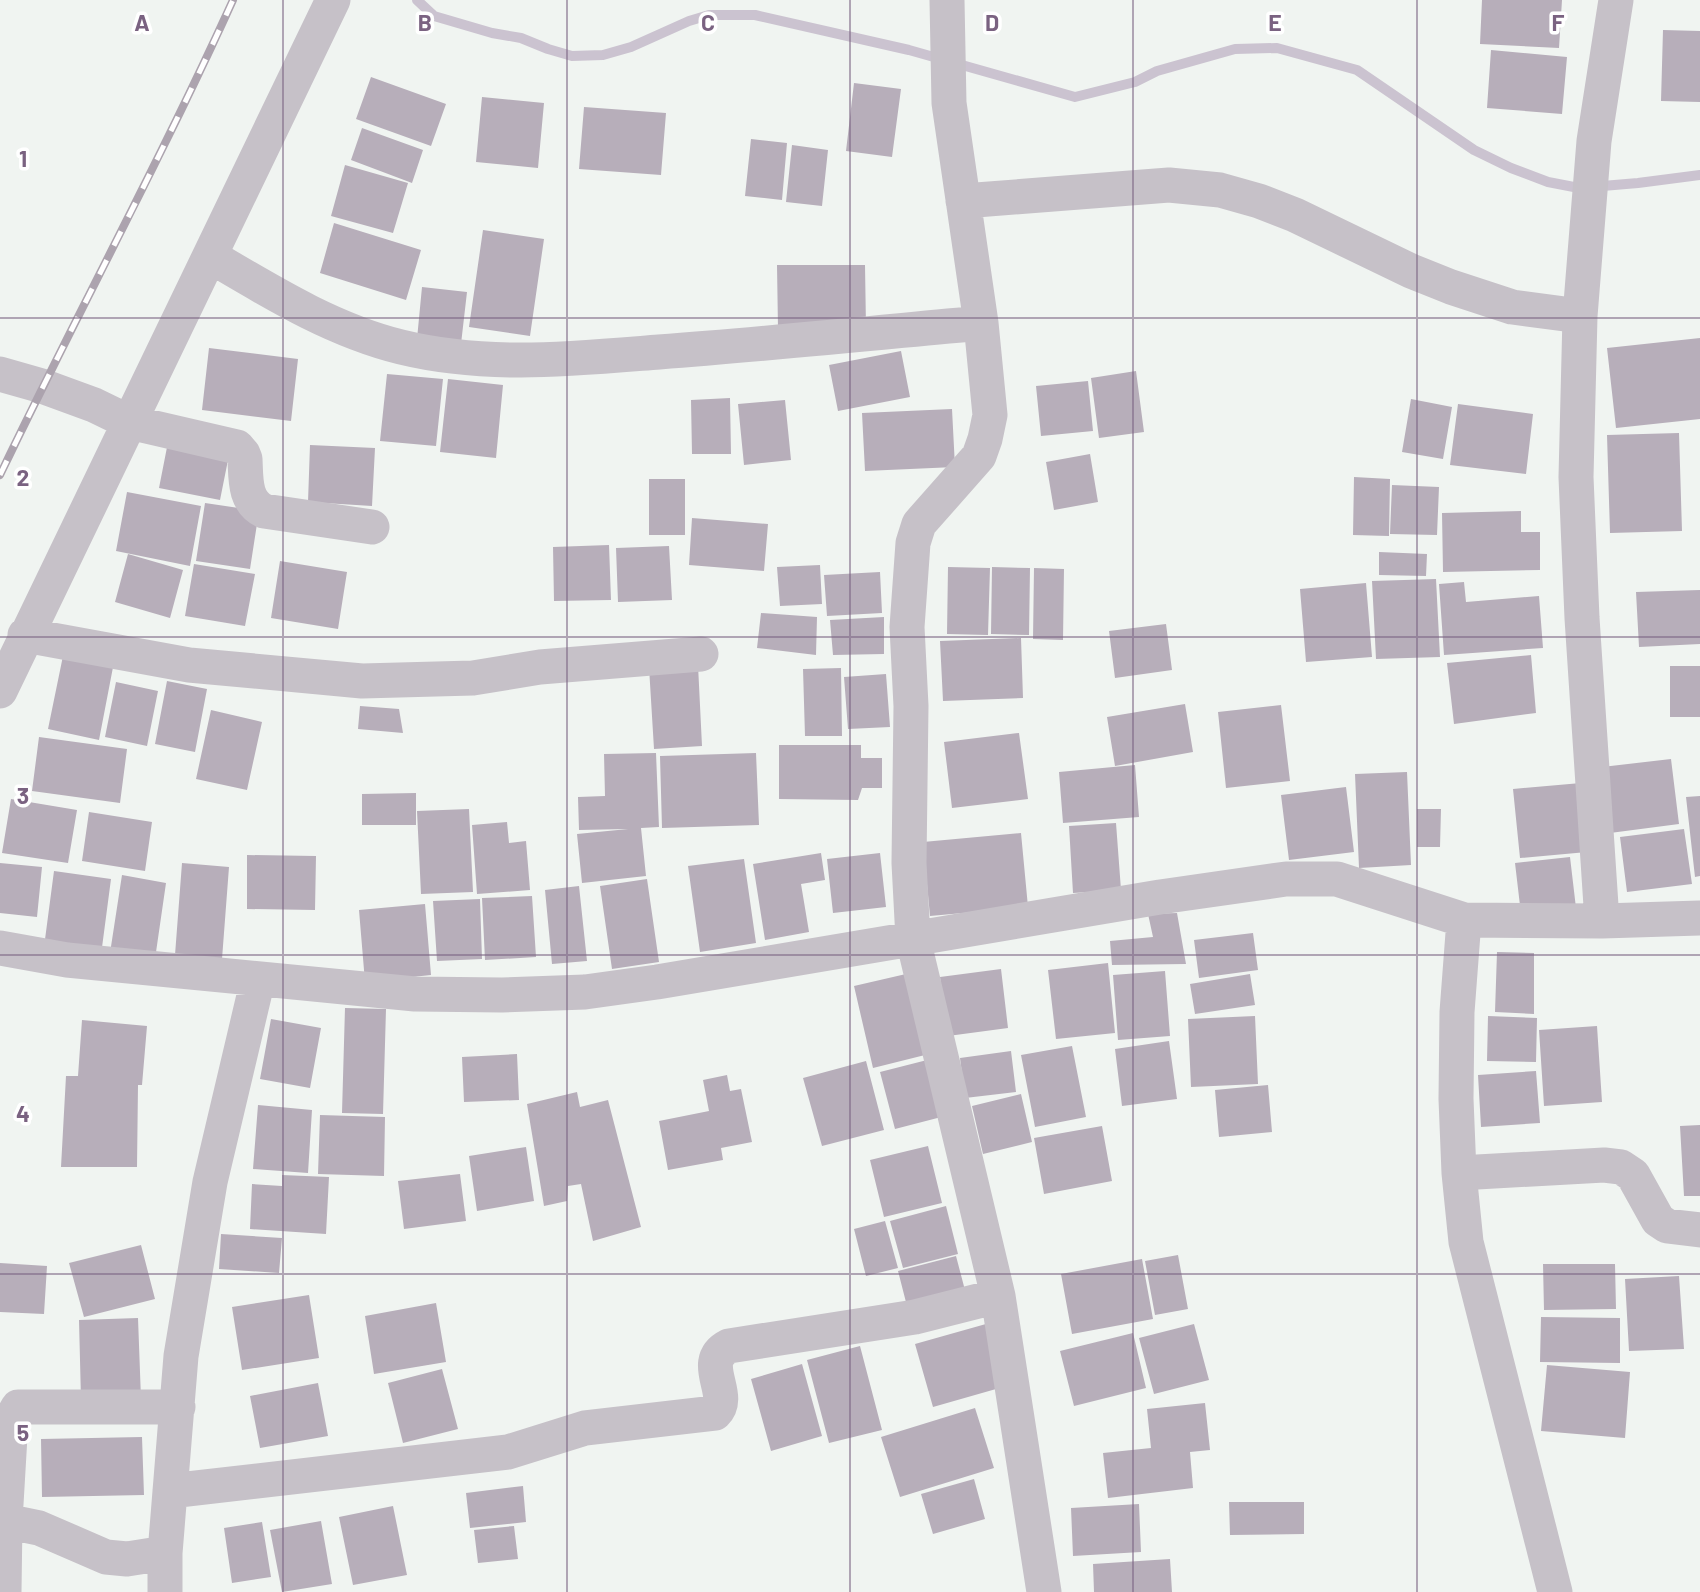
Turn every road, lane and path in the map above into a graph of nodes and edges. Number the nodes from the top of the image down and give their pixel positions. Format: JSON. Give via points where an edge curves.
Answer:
{"nodes":[{"id":1,"x":333,"y":0,"type":"edge"},
{"id":2,"x":1616,"y":0,"type":"edge"},
{"id":3,"x":947,"y":7,"type":"edge"},
{"id":4,"x":963,"y":201,"type":"junction"},
{"id":5,"x":211,"y":256,"type":"junction"},
{"id":6,"x":1580,"y":316,"type":"junction"},
{"id":7,"x":981,"y":323,"type":"junction"},
{"id":8,"x":0,"y":374,"type":"edge"},
{"id":9,"x":129,"y":422,"type":"junction"},
{"id":10,"x":372,"y":527,"type":"dead end"},
{"id":11,"x":25,"y":635,"type":"junction"},
{"id":12,"x":701,"y":654,"type":"dead end"},
{"id":13,"x":0,"y":691,"type":"edge"},
{"id":14,"x":1700,"y":918,"type":"edge"},
{"id":15,"x":1464,"y":920,"type":"junction"},
{"id":16,"x":1602,"y":921,"type":"junction"},
{"id":17,"x":913,"y":939,"type":"junction"},
{"id":18,"x":0,"y":948,"type":"edge"},
{"id":19,"x":257,"y":979,"type":"junction"},
{"id":20,"x":1459,"y":1173,"type":"junction"},
{"id":21,"x":1700,"y":1230,"type":"edge"},
{"id":22,"x":998,"y":1296,"type":"junction"},
{"id":23,"x":178,"y":1407,"type":"junction"},
{"id":24,"x":170,"y":1491,"type":"junction"},
{"id":25,"x":5,"y":1521,"type":"junction"},
{"id":26,"x":165,"y":1553,"type":"junction"},
{"id":27,"x":4,"y":1592,"type":"edge"},
{"id":28,"x":164,"y":1592,"type":"edge"},
{"id":29,"x":1044,"y":1592,"type":"edge"},
{"id":30,"x":1555,"y":1592,"type":"edge"}],
"edges":[{"from":1,"to":5,"type":"street"},
{"from":2,"to":6,"type":"street","via":[[1594,141]]},
{"from":3,"to":4,"type":"street","via":[[949,103]]},
{"from":4,"to":6,"type":"street","via":[[1169,185],[1220,190],[1295,215],[1451,287],[1512,307]]},
{"from":4,"to":7,"type":"street"},
{"from":5,"to":7,"type":"street","via":[[348,330],[400,347],[505,361],[576,360]]},
{"from":5,"to":9,"type":"street"},
{"from":6,"to":16,"type":"street","via":[[1576,477]]},
{"from":7,"to":17,"type":"street","via":[[990,415],[985,439],[968,471],[919,524],[913,543],[908,627]]},
{"from":8,"to":9,"type":"street","via":[[94,405]]},
{"from":9,"to":10,"type":"street","via":[[237,447],[245,459],[249,497],[264,511]]},
{"from":9,"to":11,"type":"street"},
{"from":11,"to":12,"type":"street","via":[[189,665],[362,681],[473,678],[540,667]]},
{"from":11,"to":13,"type":"street"},
{"from":14,"to":16,"type":"street"},
{"from":15,"to":16,"type":"street"},
{"from":15,"to":17,"type":"street","via":[[1337,879],[1286,879]]},
{"from":15,"to":20,"type":"street","via":[[1457,1012]]},
{"from":17,"to":19,"type":"street","via":[[585,992],[415,994]]},
{"from":17,"to":22,"type":"street"},
{"from":18,"to":19,"type":"street","via":[[67,960]]},
{"from":19,"to":23,"type":"street","via":[[210,1182],[181,1356]]},
{"from":20,"to":21,"type":"street","via":[[1621,1167],[1633,1175],[1658,1220],[1667,1226]]},
{"from":20,"to":30,"type":"street","via":[[1466,1242]]},
{"from":22,"to":24,"type":"street","via":[[915,1317],[729,1346],[716,1356],[721,1401],[715,1413],[585,1428],[508,1452]]},
{"from":22,"to":29,"type":"street"},
{"from":23,"to":24,"type":"street"},
{"from":23,"to":25,"type":"street","via":[[18,1407],[11,1419]]},
{"from":24,"to":26,"type":"street"},
{"from":25,"to":26,"type":"street","via":[[39,1528],[106,1557]]},
{"from":25,"to":27,"type":"street"},
{"from":26,"to":28,"type":"street"}]}
